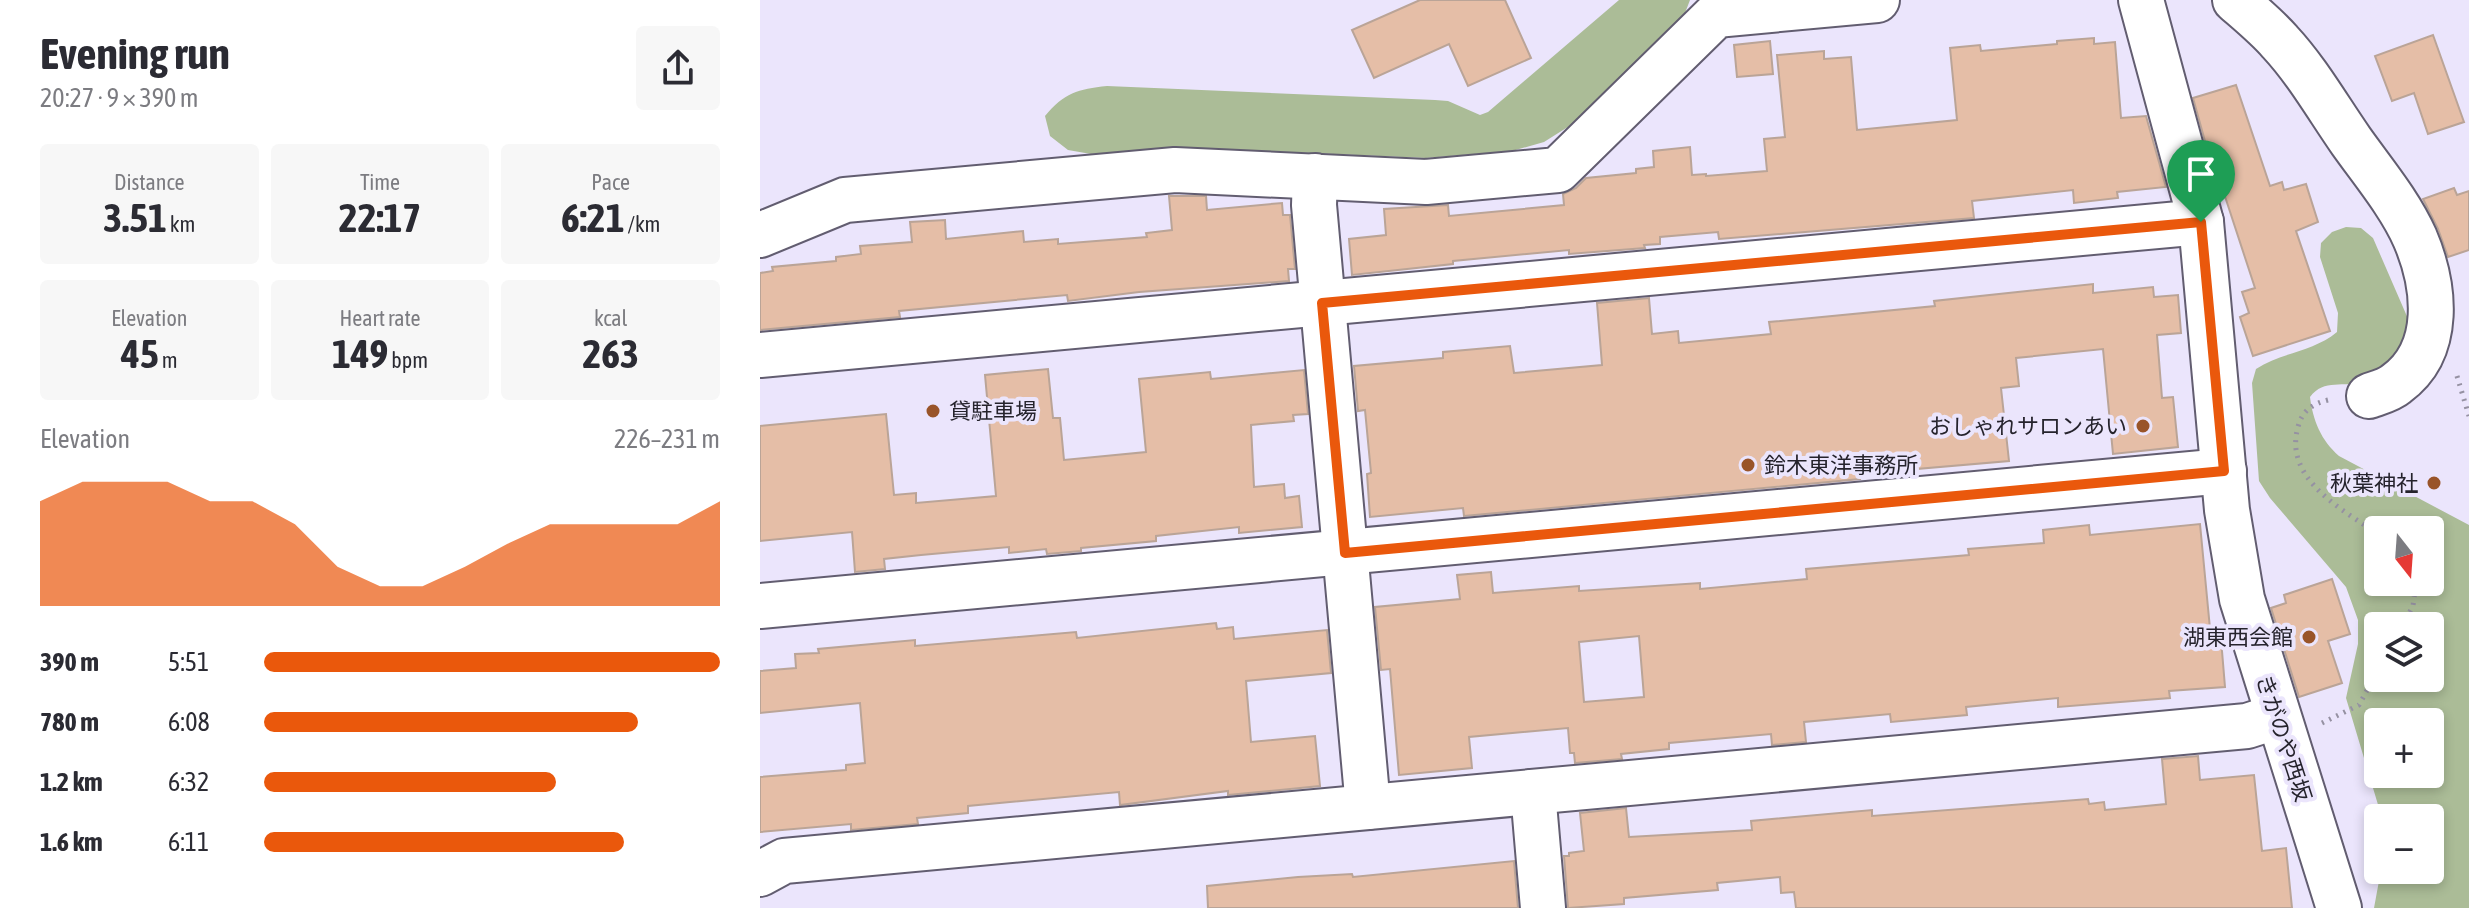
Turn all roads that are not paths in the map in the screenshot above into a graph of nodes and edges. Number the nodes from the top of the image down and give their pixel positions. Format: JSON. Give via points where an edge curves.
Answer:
{"nodes":[{"id":1,"x":1877,"y":0,"type":"edge"},
{"id":2,"x":2141,"y":0,"type":"edge"},
{"id":3,"x":2235,"y":0,"type":"edge"},
{"id":4,"x":1315,"y":176,"type":"junction"},
{"id":5,"x":2201,"y":222,"type":"junction"},
{"id":6,"x":760,"y":235,"type":"edge"},
{"id":7,"x":1322,"y":303,"type":"junction"},
{"id":8,"x":760,"y":355,"type":"edge"},
{"id":9,"x":2349,"y":398,"type":"road end"},
{"id":10,"x":2224,"y":471,"type":"junction"},
{"id":11,"x":1345,"y":553,"type":"junction"},
{"id":12,"x":760,"y":606,"type":"edge"},
{"id":13,"x":2278,"y":716,"type":"junction"},
{"id":14,"x":1533,"y":792,"type":"junction"},
{"id":15,"x":1368,"y":807,"type":"junction"},
{"id":16,"x":760,"y":874,"type":"edge"},
{"id":17,"x":1543,"y":908,"type":"edge"},
{"id":18,"x":2339,"y":908,"type":"edge"}],
"edges":[{"from":1,"to":4,"type":"street","via":[[1716,15],[1558,170],[1426,182]]},
{"from":2,"to":5,"type":"street","name":"きがのや西坂"},
{"from":3,"to":9,"type":"street","via":[[2295,60],[2415,236],[2426,270],[2433,305],[2429,337],[2417,364],[2396,385]]},
{"from":4,"to":6,"type":"street","via":[[1175,170],[845,200]]},
{"from":4,"to":7,"type":"street"},
{"from":5,"to":7,"type":"street"},
{"from":5,"to":10,"type":"street","name":"きがのや西坂"},
{"from":7,"to":8,"type":"street"},
{"from":7,"to":11,"type":"street"},
{"from":10,"to":11,"type":"street"},
{"from":10,"to":13,"type":"street","name":"きがのや西坂","via":[[2242,599]]},
{"from":11,"to":12,"type":"street"},
{"from":11,"to":15,"type":"street"},
{"from":13,"to":14,"type":"street","via":[[2247,726]]},
{"from":13,"to":18,"type":"street","name":"きがのや西坂"},
{"from":14,"to":15,"type":"street"},
{"from":14,"to":17,"type":"street"},
{"from":15,"to":16,"type":"street","via":[[784,861]]}]}
